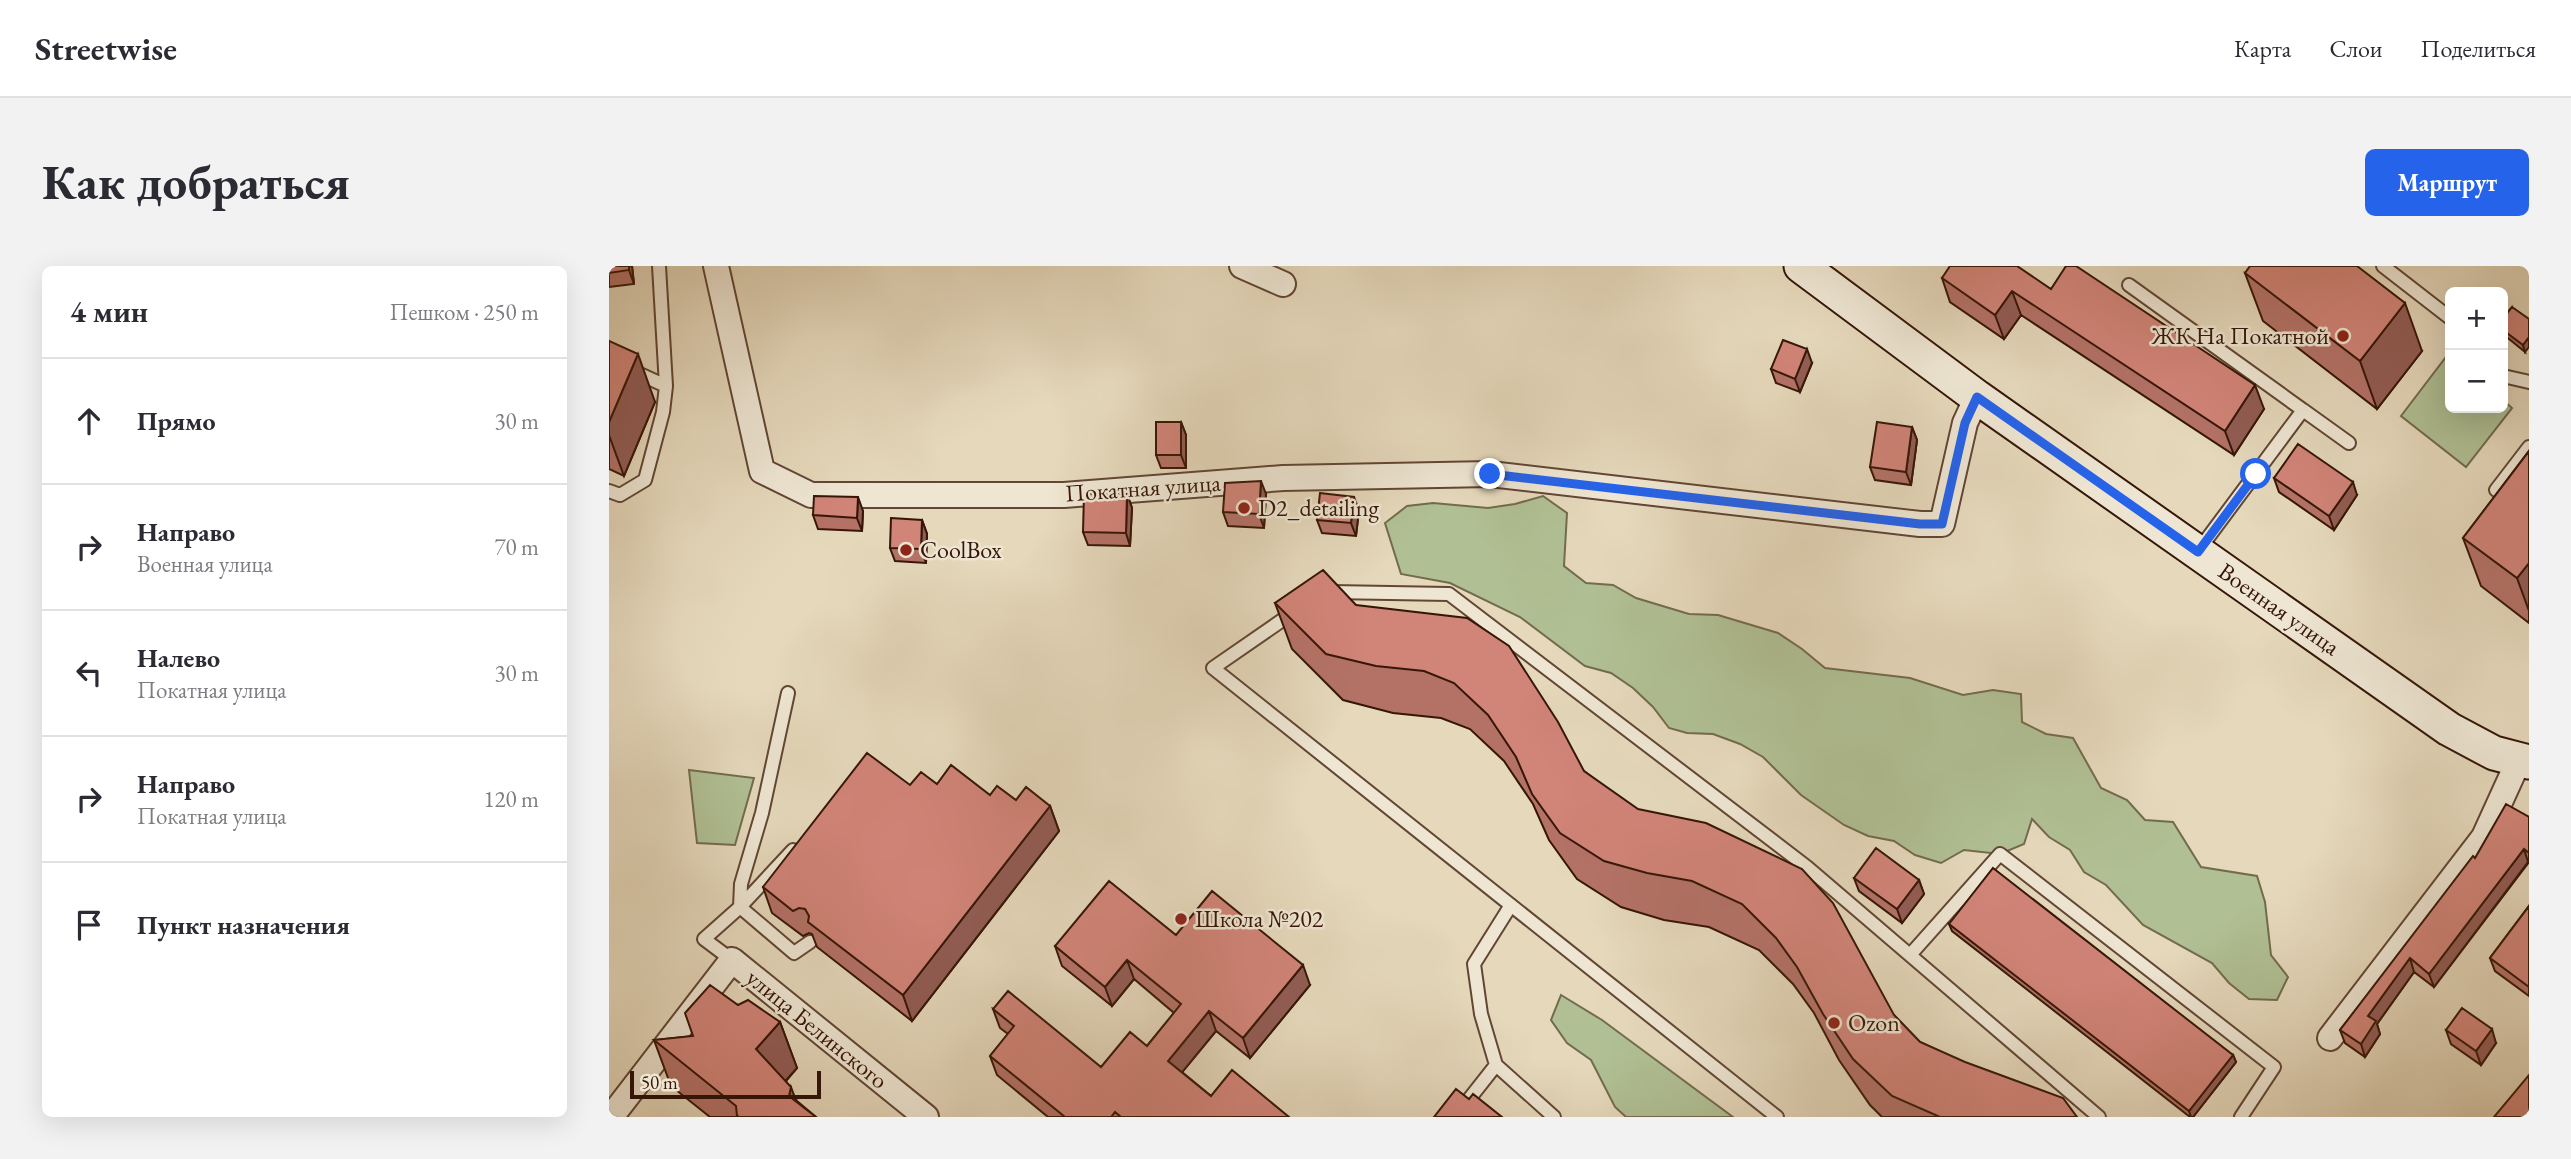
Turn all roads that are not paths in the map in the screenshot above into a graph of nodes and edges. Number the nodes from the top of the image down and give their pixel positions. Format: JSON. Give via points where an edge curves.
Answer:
{"nodes":[{"id":1,"x":659,"y":266,"type":"edge"},
{"id":2,"x":716,"y":266,"type":"edge"},
{"id":3,"x":1242,"y":266,"type":"edge"},
{"id":4,"x":1801,"y":266,"type":"edge"},
{"id":5,"x":2383,"y":266,"type":"edge"},
{"id":6,"x":1283,"y":284,"type":"dead end"},
{"id":7,"x":2129,"y":285,"type":"dead end"},
{"id":8,"x":2445,"y":314,"type":"edge"},
{"id":9,"x":609,"y":360,"type":"edge"},
{"id":10,"x":2508,"y":377,"type":"edge"},
{"id":11,"x":2529,"y":382,"type":"edge"},
{"id":12,"x":666,"y":386,"type":"junction"},
{"id":13,"x":1977,"y":397,"type":"junction"},
{"id":14,"x":2303,"y":410,"type":"junction"},
{"id":15,"x":2349,"y":443,"type":"dead end"},
{"id":16,"x":2529,"y":447,"type":"edge"},
{"id":17,"x":2496,"y":489,"type":"edge"},
{"id":18,"x":609,"y":491,"type":"edge"},
{"id":19,"x":2198,"y":552,"type":"junction"},
{"id":20,"x":1323,"y":592,"type":"edge"},
{"id":21,"x":1301,"y":607,"type":"edge"},
{"id":22,"x":788,"y":693,"type":"dead end"},
{"id":23,"x":2524,"y":761,"type":"edge"},
{"id":24,"x":799,"y":843,"type":"edge"},
{"id":25,"x":1511,"y":905,"type":"junction"},
{"id":26,"x":740,"y":907,"type":"junction"},
{"id":27,"x":810,"y":942,"type":"edge"},
{"id":28,"x":1910,"y":955,"type":"junction"},
{"id":29,"x":732,"y":960,"type":"junction"},
{"id":30,"x":2330,"y":1038,"type":"dead end"},
{"id":31,"x":1496,"y":1065,"type":"junction"},
{"id":32,"x":611,"y":1117,"type":"edge"},
{"id":33,"x":926,"y":1117,"type":"edge"},
{"id":34,"x":1455,"y":1117,"type":"edge"},
{"id":35,"x":1554,"y":1117,"type":"edge"},
{"id":36,"x":1777,"y":1117,"type":"edge"},
{"id":37,"x":2099,"y":1117,"type":"edge"},
{"id":38,"x":2241,"y":1117,"type":"edge"}],
"edges":[{"from":1,"to":12,"type":"lane"},
{"from":2,"to":13,"type":"street","name":"Покатная улица","via":[[762,471],[811,495],[1064,495],[1283,478],[1490,474],[1942,524],[1965,423]]},
{"from":3,"to":6,"type":"street"},
{"from":4,"to":13,"type":"main road","name":"Военная улица"},
{"from":5,"to":8,"type":"lane"},
{"from":7,"to":14,"type":"lane"},
{"from":9,"to":12,"type":"lane"},
{"from":10,"to":11,"type":"lane"},
{"from":12,"to":18,"type":"lane","via":[[645,480],[620,495]]},
{"from":13,"to":19,"type":"main road","name":"Военная улица"},
{"from":14,"to":15,"type":"lane"},
{"from":14,"to":19,"type":"lane"},
{"from":16,"to":17,"type":"lane"},
{"from":19,"to":23,"type":"main road","name":"Военная улица","via":[[2449,729],[2494,753]]},
{"from":20,"to":28,"type":"lane","via":[[1449,594],[1807,867]]},
{"from":21,"to":25,"type":"lane","via":[[1213,668]]},
{"from":22,"to":26,"type":"lane","via":[[741,884]]},
{"from":23,"to":30,"type":"street","via":[[2484,837]]},
{"from":24,"to":26,"type":"lane"},
{"from":25,"to":31,"type":"lane","via":[[1474,964],[1481,1014]]},
{"from":25,"to":36,"type":"lane"},
{"from":26,"to":27,"type":"lane","via":[[794,953]]},
{"from":26,"to":29,"type":"lane","via":[[704,939]]},
{"from":28,"to":37,"type":"lane"},
{"from":28,"to":38,"type":"lane","via":[[2000,855],[2274,1067]]},
{"from":29,"to":32,"type":"street","name":"улица Белинского"},
{"from":29,"to":33,"type":"street","name":"улица Белинского"},
{"from":31,"to":34,"type":"lane"},
{"from":31,"to":35,"type":"lane"}]}
